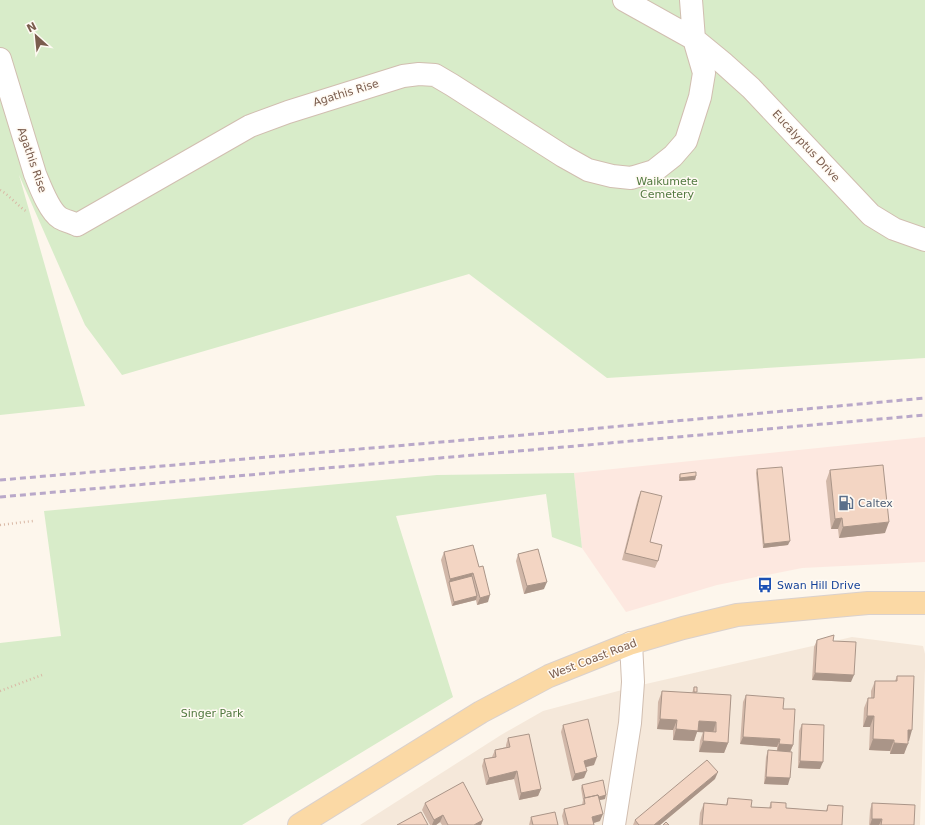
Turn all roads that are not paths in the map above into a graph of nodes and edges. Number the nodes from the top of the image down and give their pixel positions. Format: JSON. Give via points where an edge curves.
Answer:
{"nodes":[{"id":1,"x":624,"y":0,"type":"edge"},
{"id":2,"x":691,"y":0,"type":"edge"},
{"id":3,"x":694,"y":39,"type":"junction"},
{"id":4,"x":0,"y":59,"type":"edge"},
{"id":5,"x":925,"y":240,"type":"edge"},
{"id":6,"x":925,"y":603,"type":"edge"},
{"id":7,"x":631,"y":643,"type":"junction"},
{"id":8,"x":299,"y":825,"type":"edge"},
{"id":9,"x":614,"y":825,"type":"edge"}],
"edges":[{"from":1,"to":3,"type":"lane","name":"Eucalyptus Drive"},
{"from":2,"to":3,"type":"lane"},
{"from":3,"to":4,"type":"lane","name":"Agathis Rise","via":[[704,73],[700,96],[686,141],[673,156],[654,171],[631,178],[588,170],[435,75],[419,74],[403,76],[295,109],[250,126],[77,225],[54,213],[42,190]]},
{"from":3,"to":5,"type":"lane","name":"Eucalyptus Drive","via":[[751,88],[871,215],[894,229]]},
{"from":6,"to":7,"type":"main road","name":"West Coast Road","via":[[868,603],[736,616]]},
{"from":7,"to":8,"type":"main road","name":"West Coast Road","via":[[549,676],[481,712]]},
{"from":7,"to":9,"type":"lane","via":[[633,682],[630,723]]}]}
